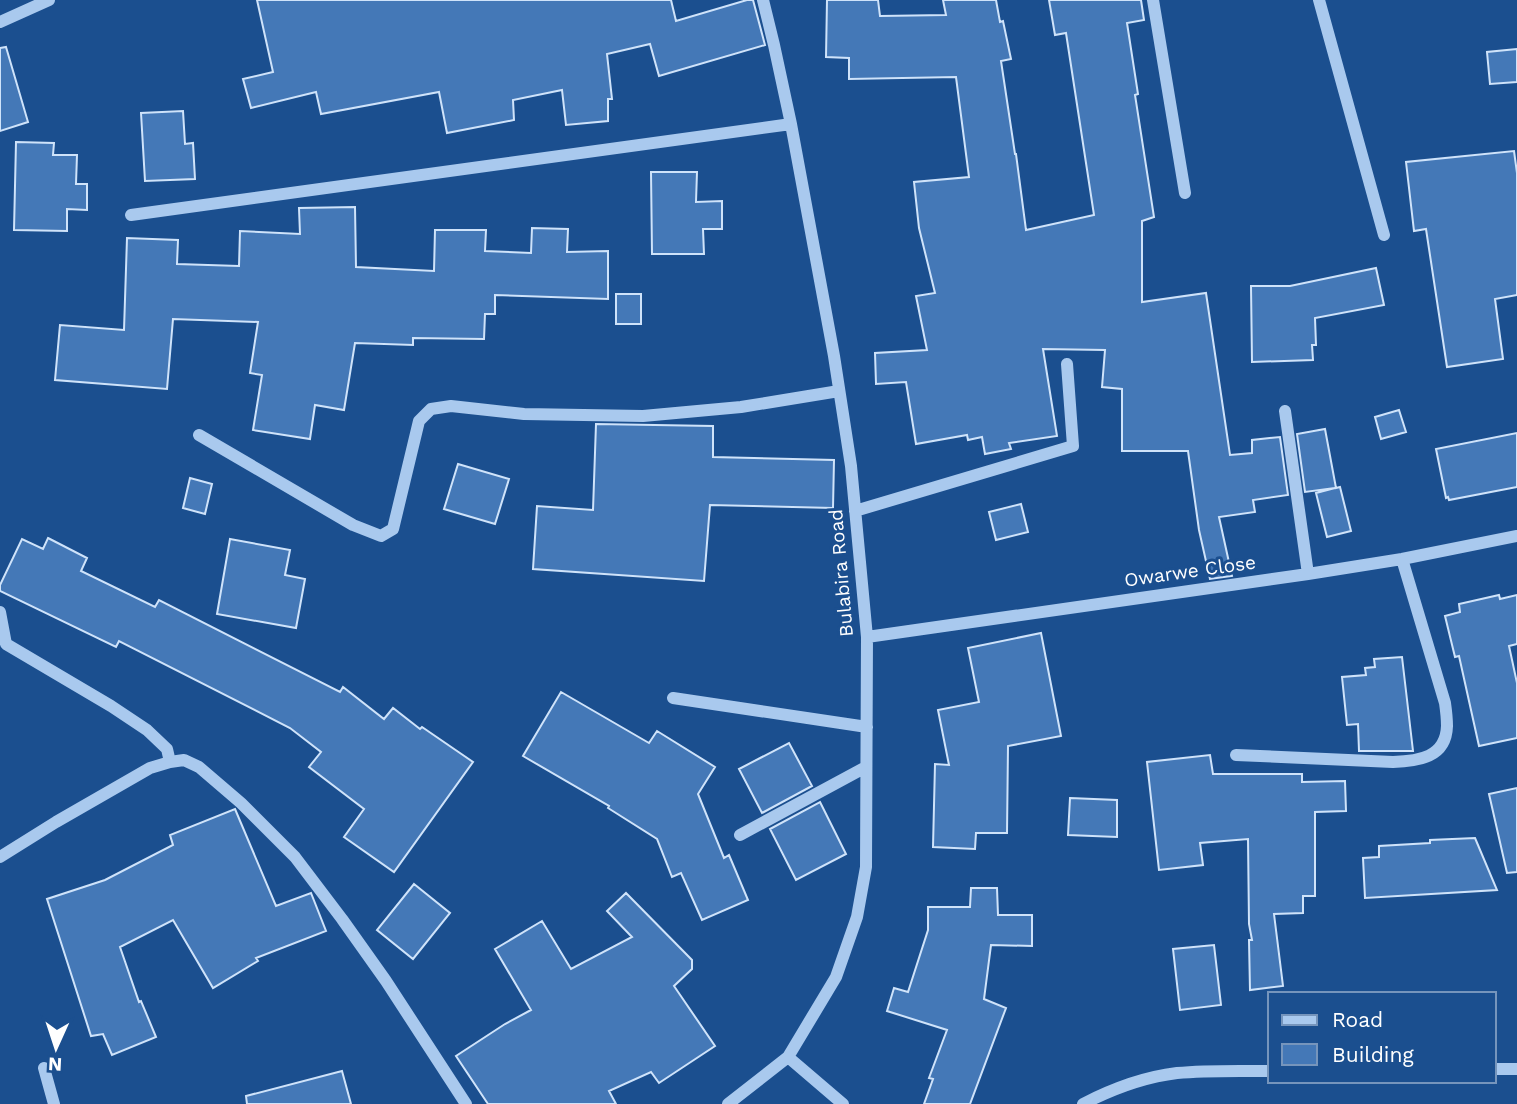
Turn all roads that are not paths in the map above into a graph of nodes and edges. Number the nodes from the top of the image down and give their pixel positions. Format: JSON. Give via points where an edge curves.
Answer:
{"nodes":[{"id":1,"x":49,"y":0,"type":"edge"},
{"id":2,"x":762,"y":0,"type":"edge"},
{"id":3,"x":1153,"y":0,"type":"edge"},
{"id":4,"x":1319,"y":0,"type":"edge"},
{"id":5,"x":0,"y":22,"type":"edge"},
{"id":6,"x":791,"y":124,"type":"junction"},
{"id":7,"x":1185,"y":193,"type":"dead end"},
{"id":8,"x":131,"y":215,"type":"dead end"},
{"id":9,"x":1384,"y":235,"type":"dead end"},
{"id":10,"x":1067,"y":364,"type":"dead end"},
{"id":11,"x":839,"y":391,"type":"junction"},
{"id":12,"x":1285,"y":411,"type":"dead end"},
{"id":13,"x":199,"y":435,"type":"dead end"},
{"id":14,"x":855,"y":511,"type":"junction"},
{"id":15,"x":1517,"y":536,"type":"edge"},
{"id":16,"x":1402,"y":559,"type":"junction"},
{"id":17,"x":1308,"y":574,"type":"junction"},
{"id":18,"x":0,"y":612,"type":"edge"},
{"id":19,"x":867,"y":637,"type":"junction"},
{"id":20,"x":673,"y":698,"type":"dead end"},
{"id":21,"x":867,"y":727,"type":"junction"},
{"id":22,"x":1236,"y":754,"type":"dead end"},
{"id":23,"x":170,"y":762,"type":"junction"},
{"id":24,"x":866,"y":767,"type":"junction"},
{"id":25,"x":740,"y":835,"type":"dead end"},
{"id":26,"x":0,"y":857,"type":"edge"},
{"id":27,"x":788,"y":1056,"type":"junction"},
{"id":28,"x":44,"y":1068,"type":"dead end"},
{"id":29,"x":1496,"y":1069,"type":"edge"},
{"id":30,"x":1517,"y":1069,"type":"edge"},
{"id":31,"x":1268,"y":1071,"type":"edge"},
{"id":32,"x":54,"y":1104,"type":"edge"},
{"id":33,"x":466,"y":1104,"type":"edge"},
{"id":34,"x":728,"y":1104,"type":"edge"},
{"id":35,"x":843,"y":1104,"type":"edge"},
{"id":36,"x":1083,"y":1104,"type":"edge"}],
"edges":[{"from":1,"to":5,"type":"street"},
{"from":2,"to":6,"type":"street","name":"Bulabira Road"},
{"from":3,"to":7,"type":"street"},
{"from":4,"to":9,"type":"street"},
{"from":6,"to":8,"type":"street"},
{"from":6,"to":11,"type":"street","name":"Bulabira Road"},
{"from":10,"to":14,"type":"street","via":[[1073,446]]},
{"from":11,"to":13,"type":"street","via":[[643,416],[524,414],[451,405],[431,410],[419,421],[393,529],[381,536],[353,525]]},
{"from":11,"to":14,"type":"street","name":"Bulabira Road"},
{"from":12,"to":17,"type":"street"},
{"from":14,"to":19,"type":"street","name":"Bulabira Road"},
{"from":15,"to":16,"type":"street","name":"Owarwe Close"},
{"from":16,"to":17,"type":"street","name":"Owarwe Close"},
{"from":16,"to":22,"type":"street","via":[[1445,703],[1443,744],[1431,756],[1415,761]]},
{"from":17,"to":19,"type":"street","name":"Owarwe Close"},
{"from":18,"to":23,"type":"street","via":[[6,644],[148,730],[167,749]]},
{"from":19,"to":21,"type":"street","name":"Bulabira Road"},
{"from":20,"to":21,"type":"street"},
{"from":21,"to":24,"type":"street","name":"Bulabira Road"},
{"from":23,"to":26,"type":"street","via":[[150,768]]},
{"from":23,"to":33,"type":"street","via":[[184,760],[199,766],[295,857],[386,981]]},
{"from":24,"to":25,"type":"street"},
{"from":24,"to":27,"type":"street","name":"Bulabira Road","via":[[866,867],[857,917],[836,977]]},
{"from":27,"to":34,"type":"street","name":"Bulabira Road"},
{"from":27,"to":35,"type":"street"},
{"from":28,"to":32,"type":"street"},
{"from":29,"to":30,"type":"street"},
{"from":31,"to":36,"type":"street","via":[[1175,1073],[1140,1080]]}]}
